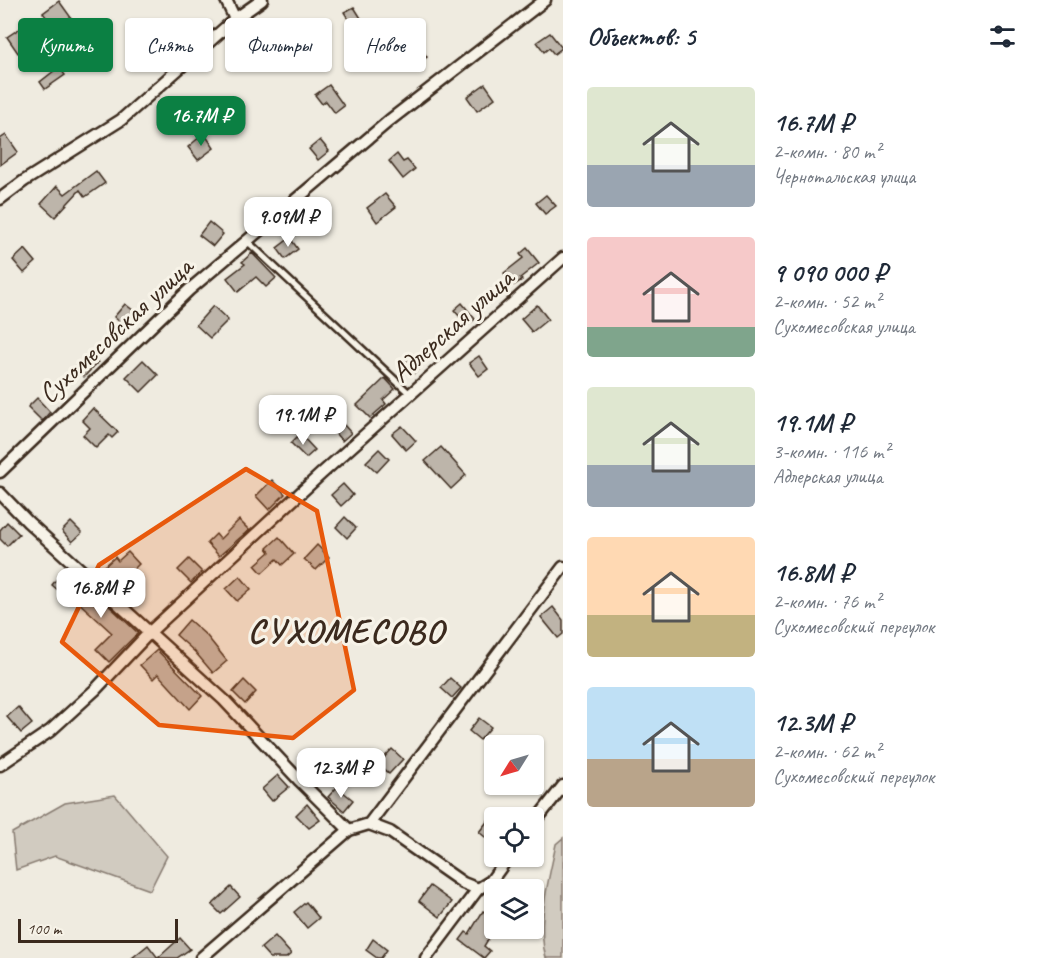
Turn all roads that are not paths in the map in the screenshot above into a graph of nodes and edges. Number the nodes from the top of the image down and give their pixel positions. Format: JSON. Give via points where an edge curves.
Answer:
{"nodes":[{"id":1,"x":225,"y":0,"type":"edge"},
{"id":2,"x":262,"y":0,"type":"edge"},
{"id":3,"x":545,"y":0,"type":"edge"},
{"id":4,"x":234,"y":18,"type":"edge"},
{"id":5,"x":236,"y":18,"type":"edge"},
{"id":6,"x":225,"y":28,"type":"edge"},
{"id":7,"x":0,"y":199,"type":"edge"},
{"id":8,"x":247,"y":240,"type":"junction"},
{"id":9,"x":563,"y":258,"type":"edge"},
{"id":10,"x":411,"y":395,"type":"junction"},
{"id":11,"x":0,"y":472,"type":"edge"},
{"id":12,"x":0,"y":493,"type":"edge"},
{"id":13,"x":563,"y":567,"type":"edge"},
{"id":14,"x":150,"y":632,"type":"junction"},
{"id":15,"x":0,"y":765,"type":"edge"},
{"id":16,"x":563,"y":786,"type":"edge"},
{"id":17,"x":544,"y":810,"type":"edge"},
{"id":18,"x":369,"y":824,"type":"junction"},
{"id":19,"x":349,"y":830,"type":"junction"},
{"id":20,"x":501,"y":867,"type":"edge"},
{"id":21,"x":478,"y":889,"type":"junction"},
{"id":22,"x":201,"y":958,"type":"edge"},
{"id":23,"x":426,"y":958,"type":"edge"}],
"edges":[{"from":1,"to":4,"type":"street"},
{"from":2,"to":5,"type":"street"},
{"from":3,"to":8,"type":"street","name":"Сухомесовская улица","via":[[390,120]]},
{"from":6,"to":7,"type":"street","via":[[121,120]]},
{"from":8,"to":10,"type":"lane"},
{"from":8,"to":11,"type":"street","name":"Сухомесовская улица","via":[[189,290]]},
{"from":9,"to":10,"type":"street","name":"Адлерская улица"},
{"from":10,"to":14,"type":"street","name":"Адлерская улица"},
{"from":12,"to":14,"type":"street"},
{"from":13,"to":18,"type":"street"},
{"from":14,"to":15,"type":"street","name":"Адлерская улица","via":[[50,730]]},
{"from":14,"to":19,"type":"street","via":[[224,700]]},
{"from":16,"to":17,"type":"street"},
{"from":18,"to":19,"type":"street"},
{"from":18,"to":21,"type":"street","via":[[390,832],[463,883]]},
{"from":19,"to":22,"type":"street"},
{"from":20,"to":21,"type":"street","via":[[491,881]]},
{"from":21,"to":23,"type":"street"}]}
